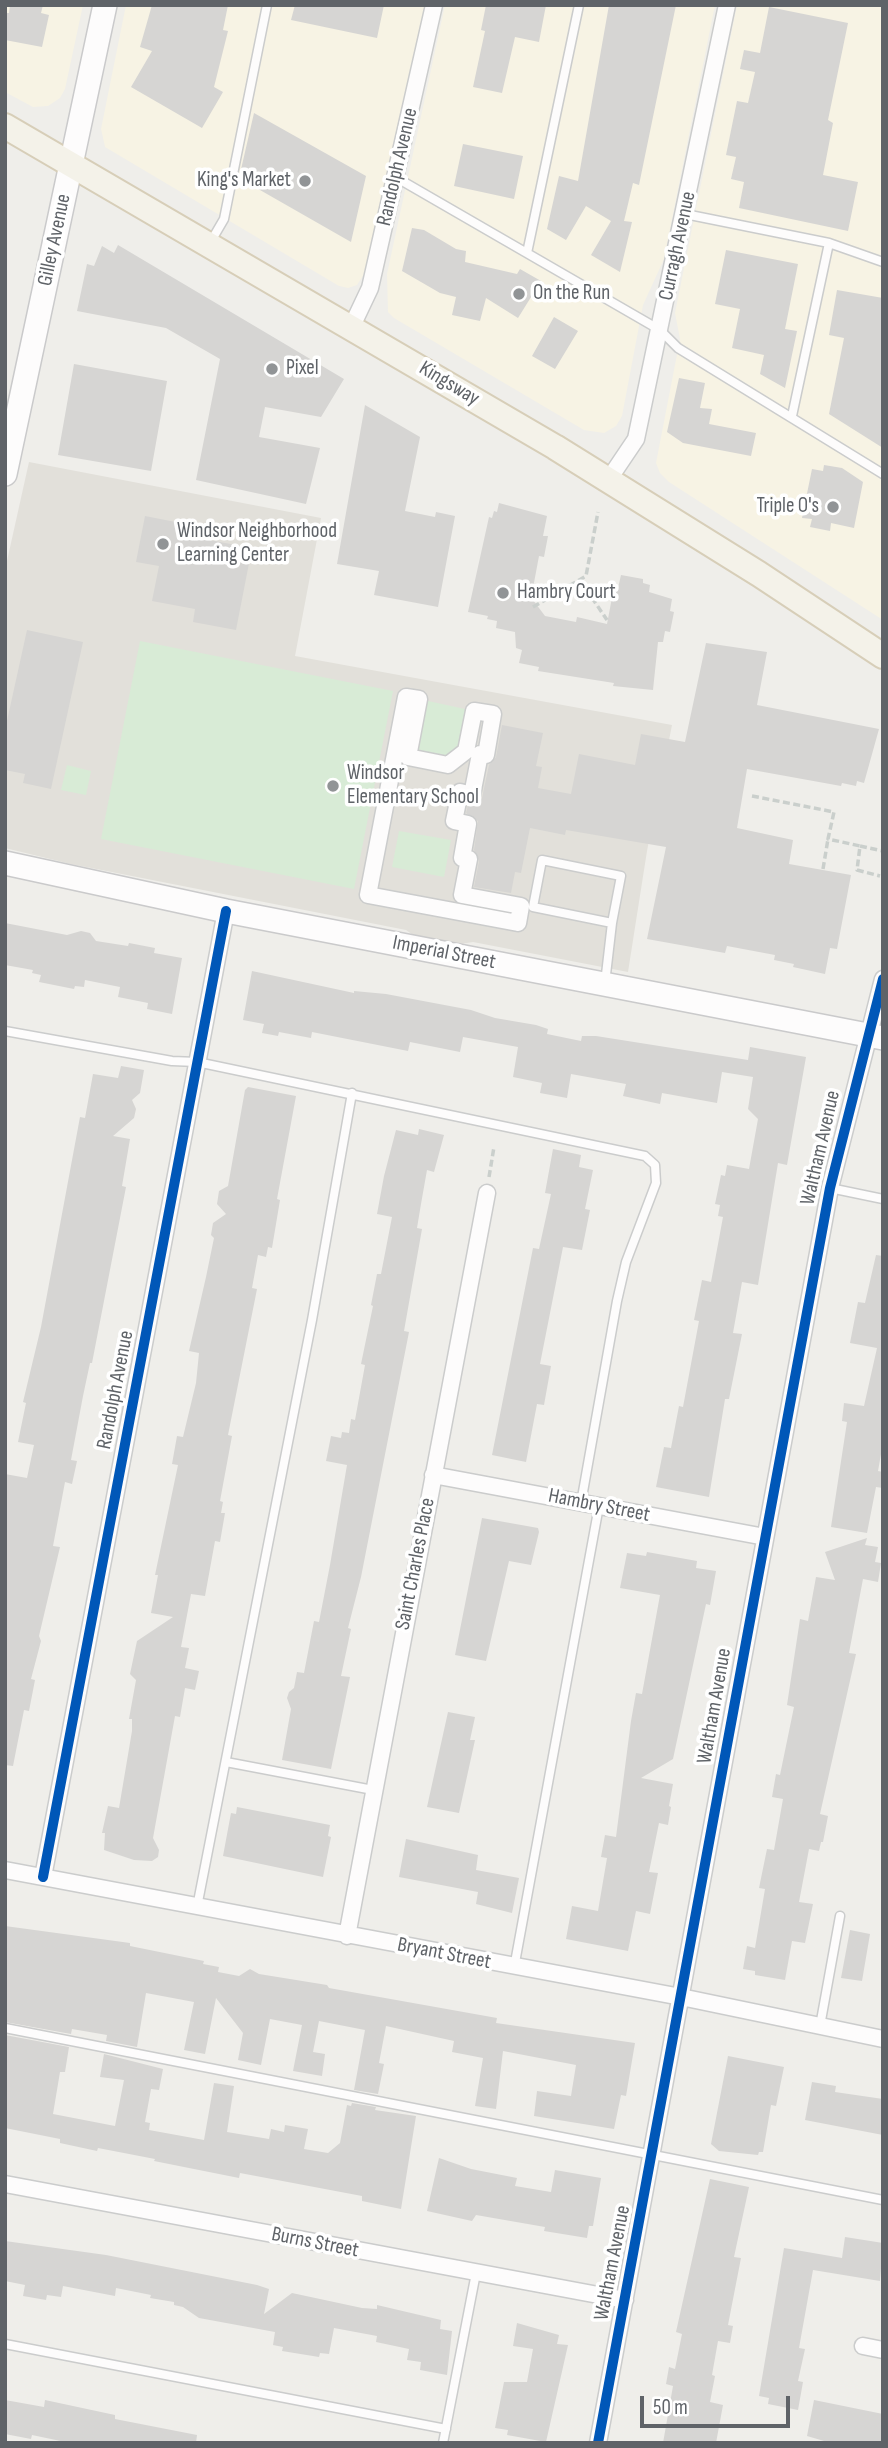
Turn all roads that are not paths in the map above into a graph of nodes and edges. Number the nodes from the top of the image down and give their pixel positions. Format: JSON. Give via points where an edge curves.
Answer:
{"nodes":[{"id":1,"x":105,"y":5,"type":"edge"},
{"id":2,"x":267,"y":5,"type":"edge"},
{"id":3,"x":435,"y":5,"type":"edge"},
{"id":4,"x":579,"y":5,"type":"edge"},
{"id":5,"x":727,"y":5,"type":"edge"},
{"id":6,"x":5,"y":126,"type":"edge"},
{"id":7,"x":71,"y":163,"type":"junction"},
{"id":8,"x":397,"y":178,"type":"junction"},
{"id":9,"x":685,"y":214,"type":"junction"},
{"id":10,"x":210,"y":243,"type":"junction"},
{"id":11,"x":829,"y":243,"type":"junction"},
{"id":12,"x":527,"y":253,"type":"junction"},
{"id":13,"x":883,"y":262,"type":"edge"},
{"id":14,"x":352,"y":326,"type":"junction"},
{"id":15,"x":660,"y":330,"type":"junction"},
{"id":16,"x":792,"y":416,"type":"junction"},
{"id":17,"x":5,"y":474,"type":"edge"},
{"id":18,"x":883,"y":474,"type":"edge"},
{"id":19,"x":609,"y":480,"type":"junction"},
{"id":20,"x":883,"y":656,"type":"edge"},
{"id":21,"x":5,"y":863,"type":"edge"},
{"id":22,"x":368,"y":895,"type":"joint"},
{"id":23,"x":226,"y":911,"type":"junction"},
{"id":24,"x":612,"y":923,"type":"junction"},
{"id":25,"x":883,"y":979,"type":"edge"},
{"id":26,"x":605,"y":983,"type":"junction"},
{"id":27,"x":5,"y":1031,"type":"edge"},
{"id":28,"x":876,"y":1036,"type":"edge"},
{"id":29,"x":197,"y":1062,"type":"junction"},
{"id":30,"x":352,"y":1093,"type":"junction"},
{"id":31,"x":830,"y":1188,"type":"junction"},
{"id":32,"x":487,"y":1193,"type":"dead end"},
{"id":33,"x":883,"y":1199,"type":"edge"},
{"id":34,"x":433,"y":1475,"type":"junction"},
{"id":35,"x":581,"y":1503,"type":"junction"},
{"id":36,"x":599,"y":1506,"type":"junction"},
{"id":37,"x":765,"y":1537,"type":"junction"},
{"id":38,"x":226,"y":1762,"type":"junction"},
{"id":39,"x":373,"y":1790,"type":"junction"},
{"id":40,"x":5,"y":1870,"type":"edge"},
{"id":41,"x":43,"y":1877,"type":"junction"},
{"id":42,"x":197,"y":1908,"type":"junction"},
{"id":43,"x":840,"y":1916,"type":"dead end"},
{"id":44,"x":347,"y":1936,"type":"junction"},
{"id":45,"x":514,"y":1968,"type":"junction"},
{"id":46,"x":681,"y":1997,"type":"junction"},
{"id":47,"x":820,"y":2027,"type":"junction"},
{"id":48,"x":5,"y":2028,"type":"edge"},
{"id":49,"x":883,"y":2039,"type":"edge"},
{"id":50,"x":653,"y":2154,"type":"junction"},
{"id":51,"x":5,"y":2184,"type":"edge"},
{"id":52,"x":883,"y":2200,"type":"edge"},
{"id":53,"x":477,"y":2273,"type":"junction"},
{"id":54,"x":625,"y":2300,"type":"junction"},
{"id":55,"x":5,"y":2344,"type":"edge"},
{"id":56,"x":863,"y":2346,"type":"dead end"},
{"id":57,"x":883,"y":2350,"type":"edge"},
{"id":58,"x":446,"y":2429,"type":"junction"},
{"id":59,"x":443,"y":2443,"type":"edge"},
{"id":60,"x":598,"y":2443,"type":"edge"}],
"edges":[{"from":1,"to":7,"type":"street","name":"Gilley Avenue"},
{"from":2,"to":10,"type":"lane","via":[[224,219]]},
{"from":3,"to":8,"type":"street","name":"Randolph Avenue"},
{"from":4,"to":12,"type":"lane"},
{"from":5,"to":9,"type":"street","name":"Curragh Avenue"},
{"from":6,"to":7,"type":"main road","name":"Kingsway"},
{"from":7,"to":10,"type":"main road","name":"Kingsway"},
{"from":7,"to":17,"type":"street","name":"Gilley Avenue"},
{"from":8,"to":12,"type":"lane"},
{"from":8,"to":14,"type":"street","name":"Randolph Avenue","via":[[367,298]]},
{"from":9,"to":11,"type":"lane"},
{"from":9,"to":15,"type":"street","name":"Curragh Avenue"},
{"from":10,"to":14,"type":"main road","name":"Kingsway"},
{"from":11,"to":13,"type":"lane"},
{"from":11,"to":16,"type":"lane"},
{"from":12,"to":15,"type":"lane"},
{"from":14,"to":19,"type":"main road","name":"Kingsway"},
{"from":15,"to":16,"type":"lane","via":[[678,348]]},
{"from":15,"to":19,"type":"street","name":"Curragh Avenue","via":[[636,439]]},
{"from":16,"to":18,"type":"lane"},
{"from":19,"to":20,"type":"main road","name":"Kingsway"},
{"from":21,"to":23,"type":"street","name":"Imperial Street"},
{"from":22,"to":22,"type":"street","via":[[518,923],[521,906],[462,895],[469,859],[462,858],[468,824],[454,821],[460,792],[472,795],[480,754],[486,755],[493,714],[474,710],[466,751],[448,765],[408,757],[419,699],[406,697]]},
{"from":23,"to":26,"type":"street","name":"Imperial Street"},
{"from":23,"to":29,"type":"street","name":"Randolph Avenue"},
{"from":24,"to":24,"type":"lane","via":[[621,876],[542,860],[533,907]]},
{"from":24,"to":26,"type":"lane"},
{"from":25,"to":28,"type":"street","name":"Waltham Avenue"},
{"from":26,"to":28,"type":"street","name":"Imperial Street"},
{"from":27,"to":29,"type":"lane","via":[[172,1062]]},
{"from":28,"to":31,"type":"street","name":"Waltham Avenue"},
{"from":29,"to":30,"type":"lane"},
{"from":29,"to":41,"type":"street","name":"Randolph Avenue"},
{"from":30,"to":35,"type":"lane","via":[[645,1156],[654,1165],[656,1183],[626,1262],[617,1301]]},
{"from":30,"to":38,"type":"lane"},
{"from":31,"to":33,"type":"lane"},
{"from":31,"to":37,"type":"street","name":"Waltham Avenue"},
{"from":32,"to":34,"type":"street","name":"Saint Charles Place"},
{"from":34,"to":35,"type":"street","name":"Hambry Street"},
{"from":34,"to":39,"type":"street","name":"Saint Charles Place"},
{"from":35,"to":36,"type":"street","name":"Hambry Street"},
{"from":36,"to":37,"type":"street","name":"Hambry Street"},
{"from":36,"to":45,"type":"lane"},
{"from":37,"to":46,"type":"street","name":"Waltham Avenue"},
{"from":38,"to":39,"type":"lane"},
{"from":38,"to":42,"type":"lane"},
{"from":39,"to":44,"type":"street","name":"Saint Charles Place"},
{"from":40,"to":41,"type":"street","name":"Bryant Street"},
{"from":41,"to":42,"type":"street","name":"Bryant Street"},
{"from":42,"to":44,"type":"street","name":"Bryant Street"},
{"from":43,"to":47,"type":"lane"},
{"from":44,"to":45,"type":"street","name":"Bryant Street"},
{"from":45,"to":46,"type":"street","name":"Bryant Street"},
{"from":46,"to":47,"type":"street","name":"Bryant Street"},
{"from":46,"to":50,"type":"street","name":"Waltham Avenue"},
{"from":47,"to":49,"type":"street","name":"Bryant Street"},
{"from":48,"to":50,"type":"lane"},
{"from":50,"to":52,"type":"lane"},
{"from":50,"to":54,"type":"street","name":"Waltham Avenue"},
{"from":51,"to":53,"type":"street","name":"Burns Street"},
{"from":53,"to":54,"type":"street","name":"Burns Street"},
{"from":53,"to":58,"type":"lane"},
{"from":54,"to":60,"type":"street","name":"Waltham Avenue"},
{"from":55,"to":58,"type":"lane"},
{"from":56,"to":57,"type":"street"},
{"from":58,"to":59,"type":"lane"}]}
